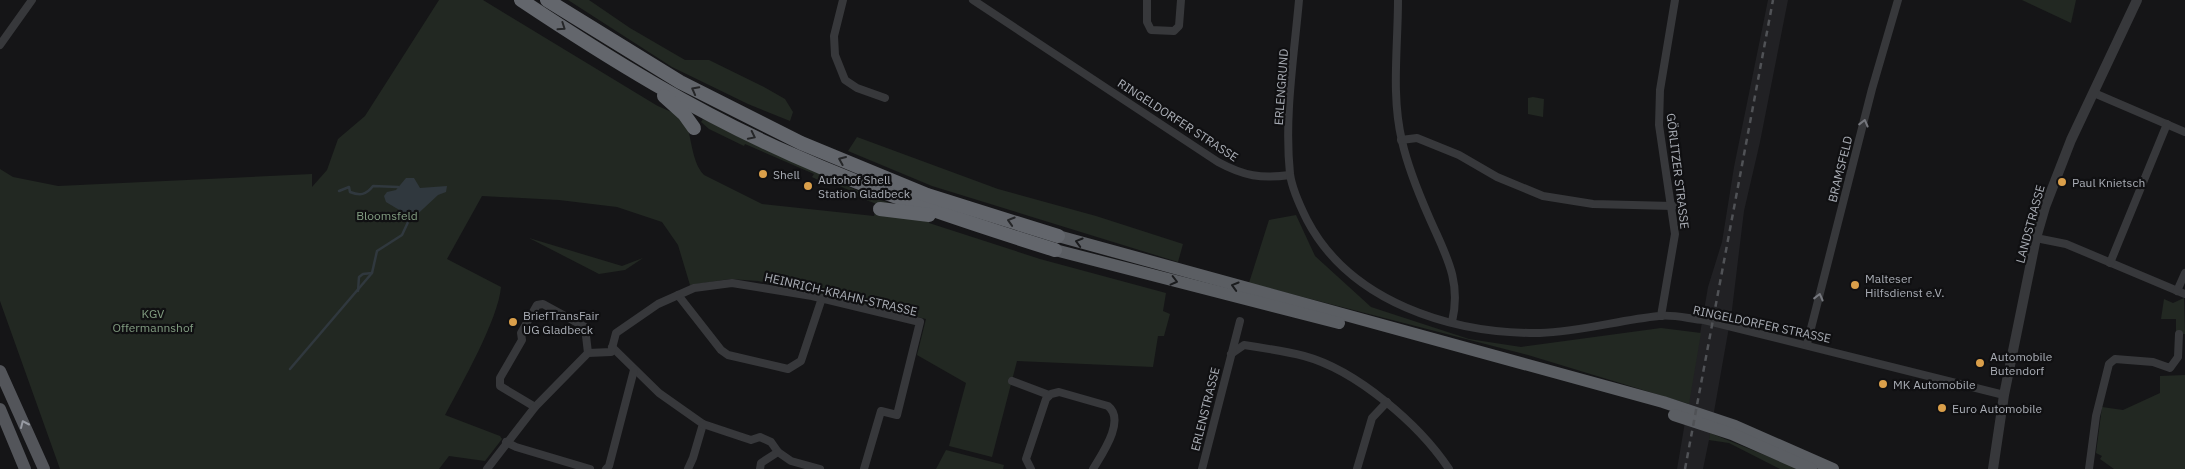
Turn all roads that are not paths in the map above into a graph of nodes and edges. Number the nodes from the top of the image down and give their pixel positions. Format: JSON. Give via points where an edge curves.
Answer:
{"nodes":[{"id":1,"x":32,"y":0,"type":"edge"},
{"id":2,"x":521,"y":0,"type":"edge"},
{"id":3,"x":547,"y":0,"type":"edge"},
{"id":4,"x":843,"y":0,"type":"edge"},
{"id":5,"x":974,"y":0,"type":"edge"},
{"id":6,"x":1148,"y":0,"type":"edge"},
{"id":7,"x":1181,"y":0,"type":"edge"},
{"id":8,"x":1299,"y":0,"type":"edge"},
{"id":9,"x":1398,"y":0,"type":"edge"},
{"id":10,"x":1675,"y":0,"type":"edge"},
{"id":11,"x":1898,"y":0,"type":"edge"},
{"id":12,"x":2138,"y":0,"type":"edge"},
{"id":13,"x":0,"y":45,"type":"edge"},
{"id":14,"x":632,"y":71,"type":"junction"},
{"id":15,"x":2094,"y":93,"type":"junction"},
{"id":16,"x":885,"y":98,"type":"dead end"},
{"id":17,"x":2167,"y":124,"type":"junction"},
{"id":18,"x":694,"y":128,"type":"dead end"},
{"id":19,"x":2185,"y":132,"type":"edge"},
{"id":20,"x":1401,"y":140,"type":"junction"},
{"id":21,"x":1290,"y":175,"type":"junction"},
{"id":22,"x":1673,"y":206,"type":"junction"},
{"id":23,"x":880,"y":209,"type":"dead end"},
{"id":24,"x":946,"y":216,"type":"junction"},
{"id":25,"x":1058,"y":236,"type":"joint"},
{"id":26,"x":2036,"y":238,"type":"junction"},
{"id":27,"x":1055,"y":250,"type":"joint"},
{"id":28,"x":2110,"y":263,"type":"junction"},
{"id":29,"x":2185,"y":273,"type":"edge"},
{"id":30,"x":2181,"y":293,"type":"edge"},
{"id":31,"x":678,"y":295,"type":"junction"},
{"id":32,"x":822,"y":298,"type":"junction"},
{"id":33,"x":1661,"y":316,"type":"junction"},
{"id":34,"x":1240,"y":321,"type":"dead end"},
{"id":35,"x":1452,"y":322,"type":"junction"},
{"id":36,"x":2178,"y":334,"type":"dead end"},
{"id":37,"x":1807,"y":344,"type":"junction"},
{"id":38,"x":612,"y":347,"type":"junction"},
{"id":39,"x":588,"y":353,"type":"junction"},
{"id":40,"x":1231,"y":354,"type":"junction"},
{"id":41,"x":634,"y":370,"type":"junction"},
{"id":42,"x":0,"y":371,"type":"edge"},
{"id":43,"x":1012,"y":381,"type":"dead end"},
{"id":44,"x":1049,"y":395,"type":"junction"},
{"id":45,"x":2004,"y":395,"type":"junction"},
{"id":46,"x":1387,"y":402,"type":"junction"},
{"id":47,"x":535,"y":407,"type":"junction"},
{"id":48,"x":0,"y":409,"type":"edge"},
{"id":49,"x":703,"y":424,"type":"junction"},
{"id":50,"x":506,"y":442,"type":"junction"},
{"id":51,"x":778,"y":452,"type":"junction"},
{"id":52,"x":818,"y":468,"type":"edge"},
{"id":53,"x":25,"y":469,"type":"edge"},
{"id":54,"x":44,"y":469,"type":"edge"},
{"id":55,"x":487,"y":469,"type":"edge"},
{"id":56,"x":590,"y":469,"type":"edge"},
{"id":57,"x":606,"y":469,"type":"edge"},
{"id":58,"x":688,"y":469,"type":"edge"},
{"id":59,"x":760,"y":469,"type":"edge"},
{"id":60,"x":864,"y":469,"type":"edge"},
{"id":61,"x":1031,"y":469,"type":"edge"},
{"id":62,"x":1093,"y":469,"type":"edge"},
{"id":63,"x":1202,"y":469,"type":"edge"},
{"id":64,"x":1357,"y":469,"type":"edge"},
{"id":65,"x":1448,"y":469,"type":"edge"},
{"id":66,"x":1811,"y":469,"type":"edge"},
{"id":67,"x":1833,"y":469,"type":"edge"},
{"id":68,"x":1993,"y":469,"type":"edge"},
{"id":69,"x":2089,"y":469,"type":"edge"}],
"edges":[{"from":1,"to":13,"type":"street"},
{"from":2,"to":14,"type":"highway","one_way":true},
{"from":25,"to":3,"type":"highway","one_way":true,"via":[[927,195],[801,143],[680,82]]},
{"from":4,"to":16,"type":"street","via":[[834,36],[835,55],[845,80]]},
{"from":5,"to":21,"type":"street","name":"RINGELDORFER STRASSE","via":[[1218,162],[1240,173],[1268,178]]},
{"from":6,"to":7,"type":"street","via":[[1147,22],[1151,30],[1174,32],[1178,26]]},
{"from":8,"to":21,"type":"street","name":"ERLENGRUND","via":[[1288,124]]},
{"from":9,"to":20,"type":"street","via":[[1396,103]]},
{"from":10,"to":22,"type":"street","name":"GÖRLITZER STRASSE","via":[[1660,90],[1659,120]]},
{"from":37,"to":11,"type":"street","name":"BRAMSFELD","one_way":true},
{"from":12,"to":15,"type":"street","name":"LANDSTRASSE"},
{"from":14,"to":18,"type":"highway","via":[[684,114]]},
{"from":14,"to":24,"type":"highway","one_way":true,"via":[[699,109],[793,155]]},
{"from":15,"to":17,"type":"street"},
{"from":15,"to":26,"type":"street","name":"LANDSTRASSE","via":[[2055,181]]},
{"from":17,"to":19,"type":"street"},
{"from":17,"to":28,"type":"street"},
{"from":20,"to":22,"type":"street","via":[[1417,138],[1543,196],[1593,204]]},
{"from":20,"to":35,"type":"street","via":[[1411,176],[1451,268],[1456,304]]},
{"from":21,"to":35,"type":"street","name":"RINGELDORFER STRASSE","via":[[1301,209],[1317,239],[1340,265],[1387,299]]},
{"from":22,"to":33,"type":"street","name":"GÖRLITZER STRASSE","via":[[1675,234]]},
{"from":23,"to":24,"type":"highway"},
{"from":24,"to":27,"type":"highway"},
{"from":67,"to":25,"type":"highway","one_way":true,"via":[[1735,426],[1663,402]]},
{"from":26,"to":28,"type":"street","via":[[2066,244]]},
{"from":26,"to":45,"type":"street","name":"LANDSTRASSE"},
{"from":27,"to":66,"type":"highway","one_way":true,"via":[[1643,406],[1732,434]]},
{"from":28,"to":30,"type":"street"},
{"from":29,"to":30,"type":"street"},
{"from":31,"to":32,"type":"street","name":"HEINRICH-KRAHN-STRASSE","via":[[694,288],[732,283]]},
{"from":31,"to":32,"type":"street","via":[[728,355],[788,369],[801,361]]},
{"from":31,"to":38,"type":"street","name":"HEINRICH-KRAHN-STRASSE","via":[[651,308],[616,333]]},
{"from":32,"to":60,"type":"street","name":"HEINRICH-KRAHN-STRASSE","via":[[920,322],[897,415],[880,411]]},
{"from":33,"to":35,"type":"street","name":"RINGELDORFER STRASSE","via":[[1571,332],[1538,333]]},
{"from":33,"to":37,"type":"street","name":"RINGELDORFER STRASSE","via":[[1704,320]]},
{"from":34,"to":40,"type":"street","name":"ERLENSTRASSE"},
{"from":36,"to":69,"type":"street","via":[[2178,357],[2170,368],[2153,362],[2115,359],[2109,364],[2096,416]]},
{"from":37,"to":45,"type":"street","name":"RINGELDORFER STRASSE"},
{"from":38,"to":39,"type":"street","via":[[611,352]]},
{"from":38,"to":41,"type":"street"},
{"from":39,"to":47,"type":"street"},
{"from":39,"to":47,"type":"street","via":[[585,327],[544,304],[537,305],[520,333],[522,340],[500,378],[500,386]]},
{"from":40,"to":46,"type":"street","name":"ERLENSTRASSE","via":[[1244,345],[1305,356],[1357,381]]},
{"from":40,"to":63,"type":"street","name":"ERLENSTRASSE"},
{"from":41,"to":49,"type":"street","via":[[666,399]]},
{"from":41,"to":57,"type":"street"},
{"from":54,"to":42,"type":"main road","one_way":true},
{"from":43,"to":44,"type":"street"},
{"from":44,"to":61,"type":"street","via":[[1026,459]]},
{"from":44,"to":62,"type":"street","via":[[1059,392],[1108,406],[1113,411],[1114,425]]},
{"from":45,"to":68,"type":"street","name":"LANDSTRASSE"},
{"from":46,"to":64,"type":"street","via":[[1372,418]]},
{"from":46,"to":65,"type":"street"},
{"from":47,"to":50,"type":"street"},
{"from":48,"to":53,"type":"main road"},
{"from":49,"to":51,"type":"street","via":[[751,440],[760,438],[771,442]]},
{"from":49,"to":58,"type":"street"},
{"from":50,"to":55,"type":"street"},
{"from":50,"to":56,"type":"street"},
{"from":51,"to":52,"type":"street","via":[[791,461]]},
{"from":51,"to":59,"type":"street","via":[[761,463]]}]}
